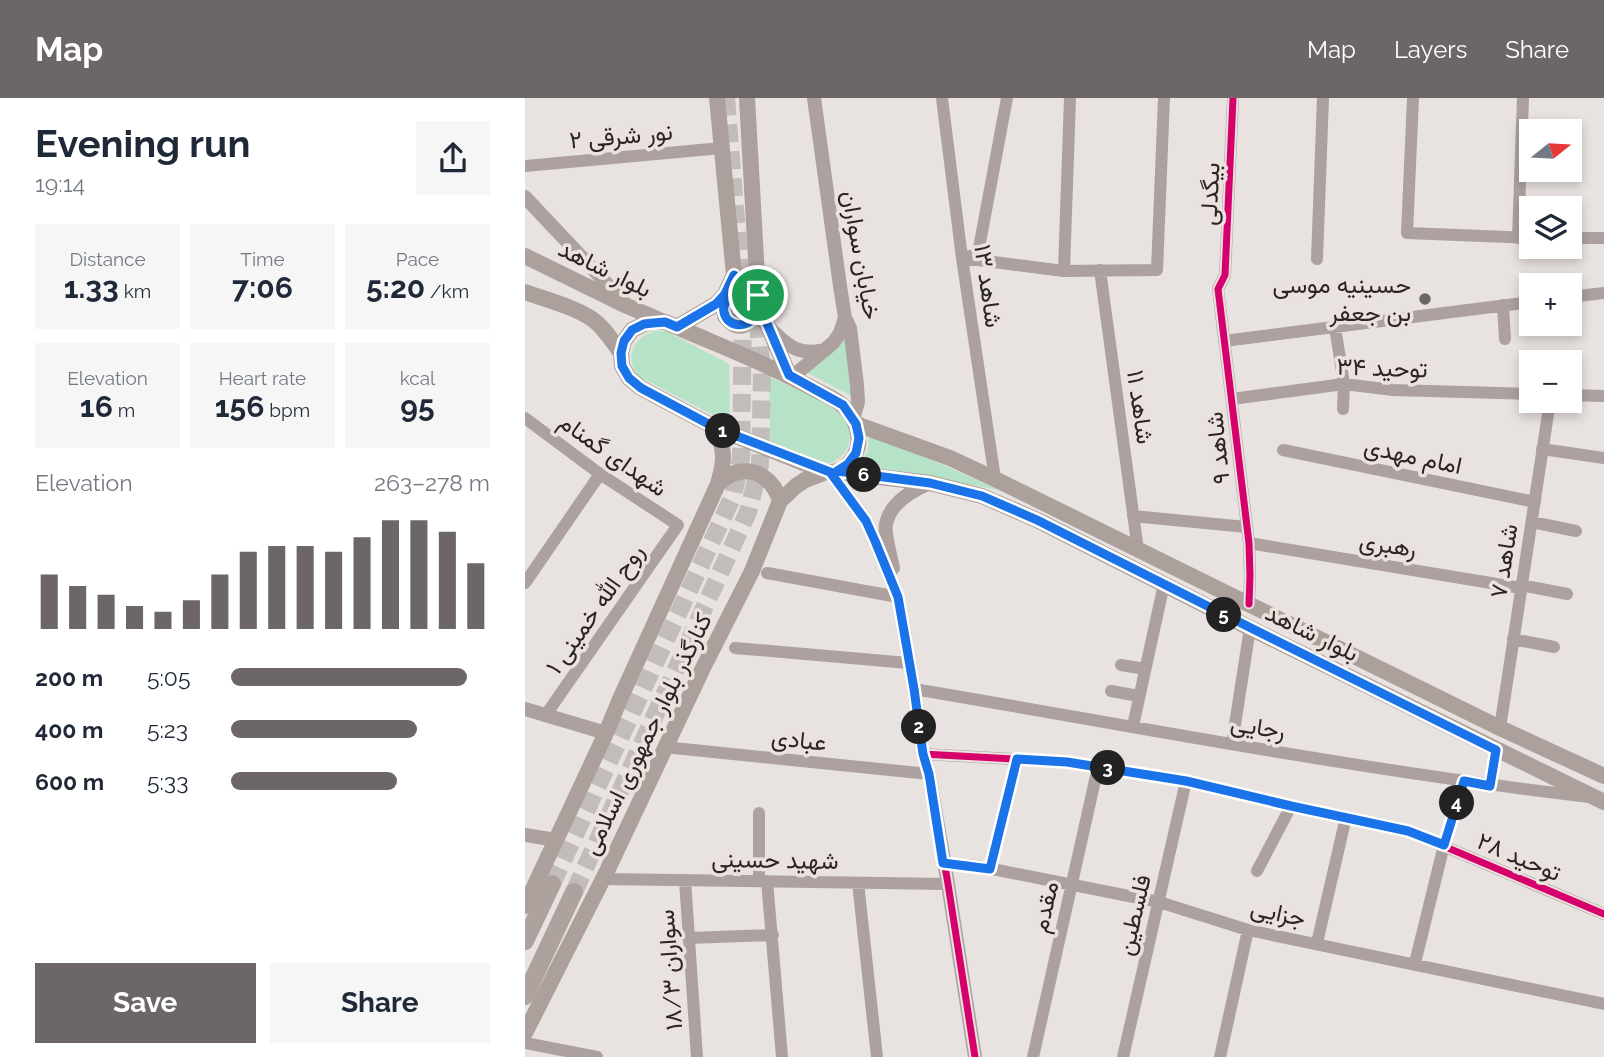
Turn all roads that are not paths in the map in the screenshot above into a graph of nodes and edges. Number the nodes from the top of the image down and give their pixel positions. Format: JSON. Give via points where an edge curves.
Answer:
{"nodes":[{"id":1,"x":717,"y":98,"type":"edge"},
{"id":2,"x":747,"y":98,"type":"edge"},
{"id":3,"x":814,"y":98,"type":"edge"},
{"id":4,"x":942,"y":98,"type":"edge"},
{"id":5,"x":1007,"y":98,"type":"edge"},
{"id":6,"x":1070,"y":98,"type":"edge"},
{"id":7,"x":1164,"y":98,"type":"edge"},
{"id":8,"x":1233,"y":98,"type":"edge"},
{"id":9,"x":1323,"y":98,"type":"edge"},
{"id":10,"x":1413,"y":98,"type":"edge"},
{"id":11,"x":1523,"y":98,"type":"edge"},
{"id":12,"x":722,"y":148,"type":"junction"},
{"id":13,"x":525,"y":166,"type":"edge"},
{"id":14,"x":1524,"y":196,"type":"edge"},
{"id":15,"x":525,"y":197,"type":"edge"},
{"id":16,"x":1519,"y":238,"type":"edge"},
{"id":17,"x":1582,"y":238,"type":"edge"},
{"id":18,"x":1604,"y":238,"type":"edge"},
{"id":19,"x":525,"y":256,"type":"edge"},
{"id":20,"x":962,"y":258,"type":"junction"},
{"id":21,"x":1317,"y":259,"type":"dead end"},
{"id":22,"x":1100,"y":270,"type":"junction"},
{"id":23,"x":1064,"y":271,"type":"junction"},
{"id":24,"x":734,"y":275,"type":"junction"},
{"id":25,"x":1218,"y":289,"type":"joint"},
{"id":26,"x":525,"y":292,"type":"edge"},
{"id":27,"x":1604,"y":293,"type":"edge"},
{"id":28,"x":758,"y":295,"type":"junction"},
{"id":29,"x":1582,"y":296,"type":"edge"},
{"id":30,"x":1519,"y":303,"type":"edge"},
{"id":31,"x":1503,"y":305,"type":"junction"},
{"id":32,"x":627,"y":306,"type":"junction"},
{"id":33,"x":845,"y":318,"type":"junction"},
{"id":34,"x":671,"y":324,"type":"junction"},
{"id":35,"x":769,"y":327,"type":"junction"},
{"id":36,"x":1335,"y":327,"type":"junction"},
{"id":37,"x":1505,"y":339,"type":"dead end"},
{"id":38,"x":1224,"y":341,"type":"junction"},
{"id":39,"x":826,"y":350,"type":"junction"},
{"id":40,"x":621,"y":353,"type":"junction"},
{"id":41,"x":791,"y":376,"type":"junction"},
{"id":42,"x":1344,"y":384,"type":"junction"},
{"id":43,"x":1519,"y":394,"type":"edge"},
{"id":44,"x":1582,"y":395,"type":"edge"},
{"id":45,"x":1604,"y":396,"type":"edge"},
{"id":46,"x":1232,"y":399,"type":"junction"},
{"id":47,"x":1343,"y":409,"type":"dead end"},
{"id":48,"x":1548,"y":413,"type":"edge"},
{"id":49,"x":525,"y":418,"type":"edge"},
{"id":50,"x":855,"y":422,"type":"junction"},
{"id":51,"x":716,"y":428,"type":"junction"},
{"id":52,"x":1542,"y":449,"type":"junction"},
{"id":53,"x":1283,"y":450,"type":"dead end"},
{"id":54,"x":1604,"y":458,"type":"edge"},
{"id":55,"x":831,"y":472,"type":"junction"},
{"id":56,"x":600,"y":474,"type":"junction"},
{"id":57,"x":996,"y":479,"type":"junction"},
{"id":58,"x":930,"y":483,"type":"junction"},
{"id":59,"x":718,"y":484,"type":"junction"},
{"id":60,"x":780,"y":501,"type":"junction"},
{"id":61,"x":1535,"y":502,"type":"junction"},
{"id":62,"x":1133,"y":516,"type":"junction"},
{"id":63,"x":1532,"y":522,"type":"junction"},
{"id":64,"x":678,"y":525,"type":"joint"},
{"id":65,"x":1246,"y":527,"type":"junction"},
{"id":66,"x":1576,"y":531,"type":"dead end"},
{"id":67,"x":1249,"y":543,"type":"junction"},
{"id":68,"x":1138,"y":550,"type":"junction"},
{"id":69,"x":767,"y":573,"type":"dead end"},
{"id":70,"x":525,"y":583,"type":"edge"},
{"id":71,"x":1164,"y":584,"type":"junction"},
{"id":72,"x":1521,"y":587,"type":"junction"},
{"id":73,"x":1567,"y":594,"type":"dead end"},
{"id":74,"x":898,"y":597,"type":"junction"},
{"id":75,"x":1249,"y":604,"type":"junction"},
{"id":76,"x":1251,"y":628,"type":"junction"},
{"id":77,"x":1513,"y":639,"type":"junction"},
{"id":78,"x":1554,"y":647,"type":"dead end"},
{"id":79,"x":735,"y":648,"type":"dead end"},
{"id":80,"x":908,"y":663,"type":"junction"},
{"id":81,"x":1121,"y":665,"type":"dead end"},
{"id":82,"x":1145,"y":669,"type":"junction"},
{"id":83,"x":914,"y":689,"type":"junction"},
{"id":84,"x":1111,"y":691,"type":"dead end"},
{"id":85,"x":1139,"y":696,"type":"junction"},
{"id":86,"x":525,"y":709,"type":"edge"},
{"id":87,"x":545,"y":716,"type":"junction"},
{"id":88,"x":1133,"y":726,"type":"junction"},
{"id":89,"x":1500,"y":728,"type":"junction"},
{"id":90,"x":606,"y":733,"type":"junction"},
{"id":91,"x":1232,"y":744,"type":"junction"},
{"id":92,"x":664,"y":747,"type":"junction"},
{"id":93,"x":1496,"y":750,"type":"junction"},
{"id":94,"x":923,"y":754,"type":"junction"},
{"id":95,"x":1017,"y":759,"type":"junction"},
{"id":96,"x":1098,"y":766,"type":"junction"},
{"id":97,"x":929,"y":774,"type":"junction"},
{"id":98,"x":1604,"y":776,"type":"edge"},
{"id":99,"x":1186,"y":781,"type":"junction"},
{"id":100,"x":1464,"y":781,"type":"junction"},
{"id":101,"x":1490,"y":786,"type":"junction"},
{"id":102,"x":1600,"y":800,"type":"edge"},
{"id":103,"x":1291,"y":806,"type":"junction"},
{"id":104,"x":759,"y":813,"type":"dead end"},
{"id":105,"x":1346,"y":817,"type":"junction"},
{"id":106,"x":525,"y":835,"type":"edge"},
{"id":107,"x":556,"y":840,"type":"junction"},
{"id":108,"x":1444,"y":845,"type":"junction"},
{"id":109,"x":943,"y":863,"type":"junction"},
{"id":110,"x":990,"y":869,"type":"junction"},
{"id":111,"x":1257,"y":871,"type":"dead end"},
{"id":112,"x":602,"y":878,"type":"junction"},
{"id":113,"x":685,"y":880,"type":"junction"},
{"id":114,"x":763,"y":881,"type":"junction"},
{"id":115,"x":858,"y":883,"type":"junction"},
{"id":116,"x":552,"y":884,"type":"tunnel mouth"},
{"id":117,"x":948,"y":884,"type":"junction"},
{"id":118,"x":1072,"y":884,"type":"junction"},
{"id":119,"x":575,"y":892,"type":"tunnel mouth"},
{"id":120,"x":1159,"y":902,"type":"junction"},
{"id":121,"x":525,"y":906,"type":"edge"},
{"id":122,"x":1604,"y":914,"type":"edge"},
{"id":123,"x":1248,"y":930,"type":"junction"},
{"id":124,"x":773,"y":935,"type":"junction"},
{"id":125,"x":688,"y":938,"type":"junction"},
{"id":126,"x":525,"y":941,"type":"edge"},
{"id":127,"x":1317,"y":943,"type":"junction"},
{"id":128,"x":1415,"y":963,"type":"junction"},
{"id":129,"x":525,"y":996,"type":"edge"},
{"id":130,"x":1604,"y":1004,"type":"edge"},
{"id":131,"x":525,"y":1033,"type":"edge"},
{"id":132,"x":525,"y":1043,"type":"edge"},
{"id":133,"x":583,"y":1056,"type":"edge"},
{"id":134,"x":597,"y":1057,"type":"edge"},
{"id":135,"x":697,"y":1057,"type":"edge"},
{"id":136,"x":782,"y":1057,"type":"edge"},
{"id":137,"x":877,"y":1057,"type":"edge"},
{"id":138,"x":975,"y":1057,"type":"edge"},
{"id":139,"x":1033,"y":1057,"type":"edge"},
{"id":140,"x":1123,"y":1057,"type":"edge"},
{"id":141,"x":1220,"y":1057,"type":"edge"}],
"edges":[{"from":1,"to":12,"type":"main road"},
{"from":2,"to":28,"type":"main road"},
{"from":3,"to":33,"type":"street","name":"خیابان سواران"},
{"from":4,"to":20,"type":"street","name":"شاهد ۱۳"},
{"from":5,"to":20,"type":"street","via":[[979,248],[975,255]]},
{"from":6,"to":23,"type":"street"},
{"from":7,"to":22,"type":"street","via":[[1157,270]]},
{"from":8,"to":25,"type":"street","name":"بیگدلی","via":[[1225,275]]},
{"from":9,"to":21,"type":"street"},
{"from":10,"to":16,"type":"street","via":[[1408,233]]},
{"from":11,"to":14,"type":"street"},
{"from":12,"to":13,"type":"street","name":"نور شرقی ۲"},
{"from":12,"to":24,"type":"main road"},
{"from":15,"to":32,"type":"street"},
{"from":17,"to":18,"type":"street"},
{"from":19,"to":32,"type":"main road","name":"بلوار شاهد"},
{"from":20,"to":23,"type":"street"},
{"from":20,"to":57,"type":"street","name":"شاهد ۱۳"},
{"from":22,"to":23,"type":"street"},
{"from":22,"to":62,"type":"street","name":"شاهد ۱۱"},
{"from":24,"to":28,"type":"main road","via":[[724,307],[729,321],[748,324],[755,315]]},
{"from":24,"to":34,"type":"main road","via":[[716,304]]},
{"from":25,"to":38,"type":"street","name":"شاهد ۹"},
{"from":26,"to":40,"type":"main road","name":"بلوار شاهد","via":[[593,319]]},
{"from":27,"to":29,"type":"street"},
{"from":28,"to":35,"type":"main road"},
{"from":30,"to":31,"type":"street"},
{"from":31,"to":36,"type":"street"},
{"from":31,"to":37,"type":"street"},
{"from":32,"to":34,"type":"main road","name":"بلوار شاهد"},
{"from":33,"to":39,"type":"street"},
{"from":33,"to":50,"type":"street","name":"خیابان سواران","via":[[857,385]]},
{"from":34,"to":40,"type":"main road","via":[[644,324],[632,330]]},
{"from":34,"to":41,"type":"main road","name":"بلوار شاهد"},
{"from":35,"to":39,"type":"street","via":[[791,348]]},
{"from":35,"to":41,"type":"main road"},
{"from":36,"to":38,"type":"street"},
{"from":36,"to":42,"type":"street"},
{"from":38,"to":46,"type":"street","name":"شاهد ۹"},
{"from":39,"to":41,"type":"street"},
{"from":40,"to":51,"type":"main road","name":"بلوار شاهد","via":[[622,366],[641,388]]},
{"from":41,"to":50,"type":"main road","name":"بلوار شاهد","via":[[843,405]]},
{"from":42,"to":43,"type":"street","name":"توحید ۳۴"},
{"from":42,"to":46,"type":"street","name":"توحید ۳۴"},
{"from":42,"to":47,"type":"street"},
{"from":44,"to":45,"type":"street"},
{"from":46,"to":65,"type":"street","name":"شاهد ۹"},
{"from":48,"to":52,"type":"street","name":"شاهد ۷"},
{"from":49,"to":56,"type":"street","name":"شهدای گمنام"},
{"from":50,"to":55,"type":"main road","via":[[856,453],[848,464]]},
{"from":50,"to":57,"type":"main road","name":"بلوار شاهد"},
{"from":51,"to":55,"type":"main road","name":"بلوار شاهد"},
{"from":51,"to":59,"type":"main road","name":"کنارگذر بلوار جمهوری اسلامی","via":[[724,449]]},
{"from":52,"to":54,"type":"street"},
{"from":52,"to":61,"type":"street","name":"شاهد ۷"},
{"from":53,"to":61,"type":"street","name":"امام مهدی"},
{"from":55,"to":58,"type":"main road","name":"بلوار شاهد"},
{"from":55,"to":60,"type":"main road","name":"کنارگذر بلوار جمهوری اسلامی","via":[[805,480]]},
{"from":55,"to":74,"type":"street","via":[[866,521]]},
{"from":56,"to":64,"type":"street","name":"شهدای گمنام"},
{"from":56,"to":70,"type":"street"},
{"from":57,"to":68,"type":"main road","name":"بلوار شاهد"},
{"from":58,"to":71,"type":"main road","name":"بلوار شاهد","via":[[982,496]]},
{"from":58,"to":74,"type":"street","via":[[903,497],[885,524]]},
{"from":59,"to":60,"type":"main road","via":[[732,474],[758,474],[769,480]]},
{"from":59,"to":90,"type":"main road","name":"کنارگذر بلوار جمهوری اسلامی"},
{"from":60,"to":92,"type":"main road","name":"کنارگذر بلوار جمهوری اسلامی","via":[[752,570]]},
{"from":61,"to":63,"type":"street","name":"شاهد ۷"},
{"from":62,"to":65,"type":"street"},
{"from":62,"to":68,"type":"street","name":"شاهد ۱۱"},
{"from":63,"to":66,"type":"street"},
{"from":63,"to":72,"type":"street","name":"شاهد ۷"},
{"from":64,"to":87,"type":"street","name":"روح الله خمینی ۱"},
{"from":65,"to":67,"type":"street","name":"شاهد ۹"},
{"from":67,"to":72,"type":"street","name":"رهبری"},
{"from":67,"to":75,"type":"street","name":"شاهد ۹"},
{"from":68,"to":75,"type":"main road","name":"بلوار شاهد"},
{"from":69,"to":74,"type":"street"},
{"from":71,"to":76,"type":"main road","name":"بلوار شاهد"},
{"from":71,"to":82,"type":"street"},
{"from":72,"to":73,"type":"street","name":"رهبری"},
{"from":72,"to":77,"type":"street","name":"شاهد ۷"},
{"from":74,"to":80,"type":"street"},
{"from":75,"to":89,"type":"main road","name":"بلوار شاهد"},
{"from":76,"to":91,"type":"street"},
{"from":76,"to":93,"type":"main road","name":"بلوار شاهد"},
{"from":77,"to":78,"type":"street"},
{"from":77,"to":89,"type":"street","name":"شاهد ۷"},
{"from":79,"to":80,"type":"street"},
{"from":80,"to":83,"type":"street"},
{"from":81,"to":82,"type":"street"},
{"from":82,"to":85,"type":"street"},
{"from":83,"to":88,"type":"street","name":"رجایی"},
{"from":83,"to":94,"type":"street"},
{"from":84,"to":85,"type":"street"},
{"from":85,"to":88,"type":"street"},
{"from":86,"to":87,"type":"street"},
{"from":87,"to":90,"type":"street"},
{"from":88,"to":91,"type":"street","name":"رجایی"},
{"from":89,"to":98,"type":"main road","name":"بلوار شاهد"},
{"from":90,"to":107,"type":"main road","name":"کنارگذر بلوار جمهوری اسلامی"},
{"from":91,"to":100,"type":"street","name":"رجایی"},
{"from":92,"to":97,"type":"street","name":"عبادی"},
{"from":92,"to":112,"type":"main road","name":"کنارگذر بلوار جمهوری اسلامی"},
{"from":93,"to":101,"type":"street"},
{"from":93,"to":102,"type":"main road","name":"بلوار شاهد"},
{"from":94,"to":95,"type":"street","name":"توحید ۲۸"},
{"from":94,"to":97,"type":"street"},
{"from":95,"to":96,"type":"street","name":"توحید ۲۸"},
{"from":95,"to":110,"type":"street"},
{"from":96,"to":99,"type":"street","name":"توحید ۲۸"},
{"from":96,"to":118,"type":"street","name":"مقدم"},
{"from":97,"to":109,"type":"street"},
{"from":99,"to":103,"type":"street","name":"توحید ۲۸"},
{"from":99,"to":120,"type":"street","name":"فلسطین"},
{"from":100,"to":101,"type":"street","name":"رجایی"},
{"from":100,"to":108,"type":"street"},
{"from":101,"to":102,"type":"street","name":"رجایی"},
{"from":103,"to":105,"type":"street","name":"توحید ۲۸"},
{"from":103,"to":111,"type":"street"},
{"from":104,"to":114,"type":"street"},
{"from":105,"to":108,"type":"street","name":"توحید ۲۸","via":[[1408,831]]},
{"from":105,"to":127,"type":"street"},
{"from":106,"to":107,"type":"street"},
{"from":107,"to":121,"type":"main road","name":"کنارگذر بلوار جمهوری اسلامی"},
{"from":108,"to":122,"type":"street","name":"توحید ۲۸"},
{"from":108,"to":128,"type":"street"},
{"from":109,"to":110,"type":"street","name":"جزایی"},
{"from":109,"to":117,"type":"street"},
{"from":110,"to":118,"type":"street","name":"جزایی"},
{"from":112,"to":113,"type":"street","name":"شهید حسینی"},
{"from":112,"to":131,"type":"main road","name":"کنارگذر بلوار جمهوری اسلامی"},
{"from":113,"to":114,"type":"street","name":"شهید حسینی"},
{"from":113,"to":125,"type":"street","name":"سواران ۱۸/۳"},
{"from":114,"to":115,"type":"street","name":"شهید حسینی"},
{"from":114,"to":124,"type":"street"},
{"from":115,"to":117,"type":"street","name":"شهید حسینی"},
{"from":115,"to":137,"type":"street"},
{"from":116,"to":126,"type":"main road"},
{"from":117,"to":138,"type":"street"},
{"from":118,"to":120,"type":"street","name":"جزایی"},
{"from":118,"to":139,"type":"street","name":"مقدم"},
{"from":119,"to":129,"type":"main road"},
{"from":120,"to":123,"type":"street","name":"جزایی"},
{"from":120,"to":140,"type":"street","name":"فلسطین"},
{"from":123,"to":127,"type":"street","name":"جزایی"},
{"from":123,"to":141,"type":"street"},
{"from":124,"to":125,"type":"street"},
{"from":124,"to":136,"type":"street"},
{"from":125,"to":135,"type":"street","name":"سواران ۱۸/۳"},
{"from":127,"to":128,"type":"street","name":"جزایی"},
{"from":128,"to":130,"type":"street","name":"جزایی"},
{"from":132,"to":133,"type":"street"},
{"from":133,"to":134,"type":"street"}]}
